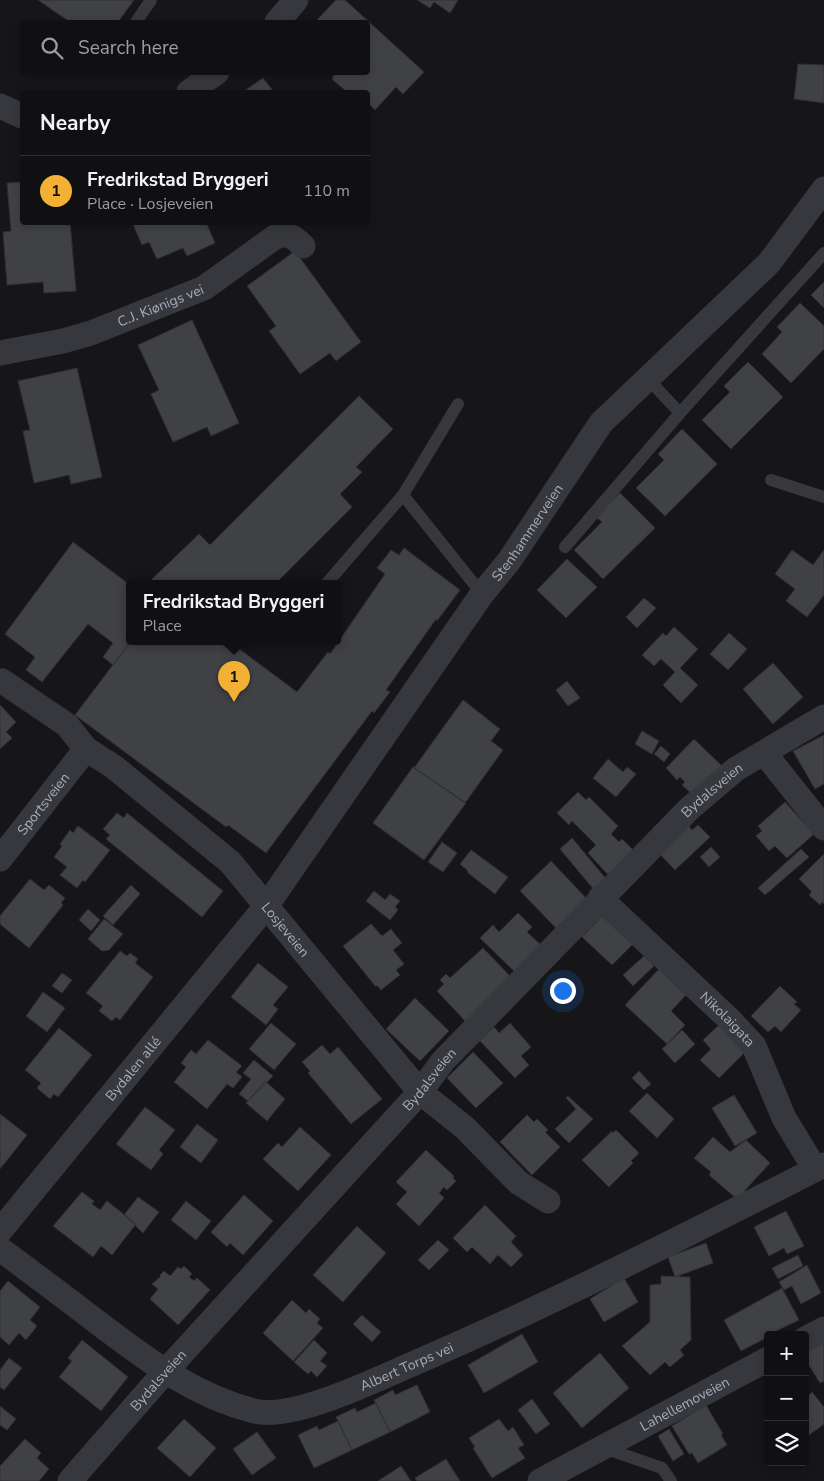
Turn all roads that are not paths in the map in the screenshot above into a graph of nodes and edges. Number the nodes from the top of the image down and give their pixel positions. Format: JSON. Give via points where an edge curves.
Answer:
{"nodes":[{"id":1,"x":151,"y":0,"type":"edge"},
{"id":2,"x":296,"y":0,"type":"edge"},
{"id":3,"x":137,"y":20,"type":"edge"},
{"id":4,"x":279,"y":20,"type":"edge"},
{"id":5,"x":213,"y":75,"type":"edge"},
{"id":6,"x":192,"y":90,"type":"edge"},
{"id":7,"x":0,"y":106,"type":"edge"},
{"id":8,"x":20,"y":115,"type":"edge"},
{"id":9,"x":824,"y":190,"type":"edge"},
{"id":10,"x":303,"y":246,"type":"dead end"},
{"id":11,"x":824,"y":253,"type":"edge"},
{"id":12,"x":0,"y":352,"type":"edge"},
{"id":13,"x":647,"y":378,"type":"junction"},
{"id":14,"x":458,"y":404,"type":"dead end"},
{"id":15,"x":680,"y":413,"type":"junction"},
{"id":16,"x":771,"y":480,"type":"dead end"},
{"id":17,"x":403,"y":495,"type":"junction"},
{"id":18,"x":824,"y":497,"type":"edge"},
{"id":19,"x":565,"y":547,"type":"dead end"},
{"id":20,"x":330,"y":580,"type":"edge"},
{"id":21,"x":482,"y":594,"type":"junction"},
{"id":22,"x":1,"y":682,"type":"edge"},
{"id":23,"x":824,"y":717,"type":"edge"},
{"id":24,"x":86,"y":749,"type":"junction"},
{"id":25,"x":765,"y":754,"type":"junction"},
{"id":26,"x":824,"y":828,"type":"edge"},
{"id":27,"x":0,"y":859,"type":"edge"},
{"id":28,"x":600,"y":898,"type":"junction"},
{"id":29,"x":267,"y":905,"type":"junction"},
{"id":30,"x":420,"y":1092,"type":"junction"},
{"id":31,"x":820,"y":1167,"type":"edge"},
{"id":32,"x":548,"y":1202,"type":"dead end"},
{"id":33,"x":0,"y":1231,"type":"edge"},
{"id":34,"x":0,"y":1249,"type":"edge"},
{"id":35,"x":824,"y":1329,"type":"edge"},
{"id":36,"x":809,"y":1337,"type":"edge"},
{"id":37,"x":764,"y":1361,"type":"edge"},
{"id":38,"x":164,"y":1372,"type":"junction"},
{"id":39,"x":601,"y":1447,"type":"junction"},
{"id":40,"x":70,"y":1481,"type":"edge"},
{"id":41,"x":540,"y":1481,"type":"edge"},
{"id":42,"x":671,"y":1481,"type":"edge"}],
"edges":[{"from":1,"to":3,"type":"lane"},
{"from":2,"to":4,"type":"street"},
{"from":5,"to":6,"type":"street"},
{"from":7,"to":8,"type":"street"},
{"from":9,"to":13,"type":"street","name":"Stenhammerveien","via":[[769,264]]},
{"from":10,"to":12,"type":"street","name":"C.J. Kiønigs vei","via":[[293,236],[282,234],[204,288],[91,333]]},
{"from":11,"to":15,"type":"lane"},
{"from":13,"to":15,"type":"lane"},
{"from":13,"to":21,"type":"street","name":"Stenhammerveien","via":[[585,444],[509,561]]},
{"from":14,"to":17,"type":"lane"},
{"from":15,"to":19,"type":"lane"},
{"from":16,"to":18,"type":"lane"},
{"from":17,"to":20,"type":"lane"},
{"from":17,"to":21,"type":"lane"},
{"from":21,"to":29,"type":"street","name":"Stenhammerveien"},
{"from":22,"to":24,"type":"street","name":"Losjeveien","via":[[67,725]]},
{"from":23,"to":25,"type":"street","name":"Bydalsveien"},
{"from":24,"to":27,"type":"street","name":"Sportsveien"},
{"from":24,"to":29,"type":"street","name":"Losjeveien","via":[[114,767],[230,862]]},
{"from":25,"to":26,"type":"street"},
{"from":25,"to":28,"type":"street","name":"Bydalsveien","via":[[736,769],[690,808]]},
{"from":28,"to":30,"type":"street","name":"Bydalsveien","via":[[443,1060]]},
{"from":28,"to":31,"type":"street","name":"Nikolaigata","via":[[754,1046],[784,1118]]},
{"from":29,"to":30,"type":"street","name":"Losjeveien"},
{"from":29,"to":33,"type":"street","name":"Bydalen allé"},
{"from":30,"to":32,"type":"street","name":"Losjeveien","via":[[464,1127],[519,1183]]},
{"from":30,"to":38,"type":"street","name":"Bydalsveien"},
{"from":31,"to":38,"type":"street","name":"Albert Torps vei","via":[[489,1331],[333,1398],[292,1409],[257,1412],[221,1400]]},
{"from":34,"to":38,"type":"street","name":"Albert Torps vei"},
{"from":35,"to":36,"type":"street"},
{"from":37,"to":39,"type":"street","name":"Lahellemoveien"},
{"from":38,"to":40,"type":"street","name":"Bydalsveien"},
{"from":39,"to":41,"type":"street","name":"Lahellemoveien"},
{"from":39,"to":42,"type":"lane","via":[[662,1468]]}]}
